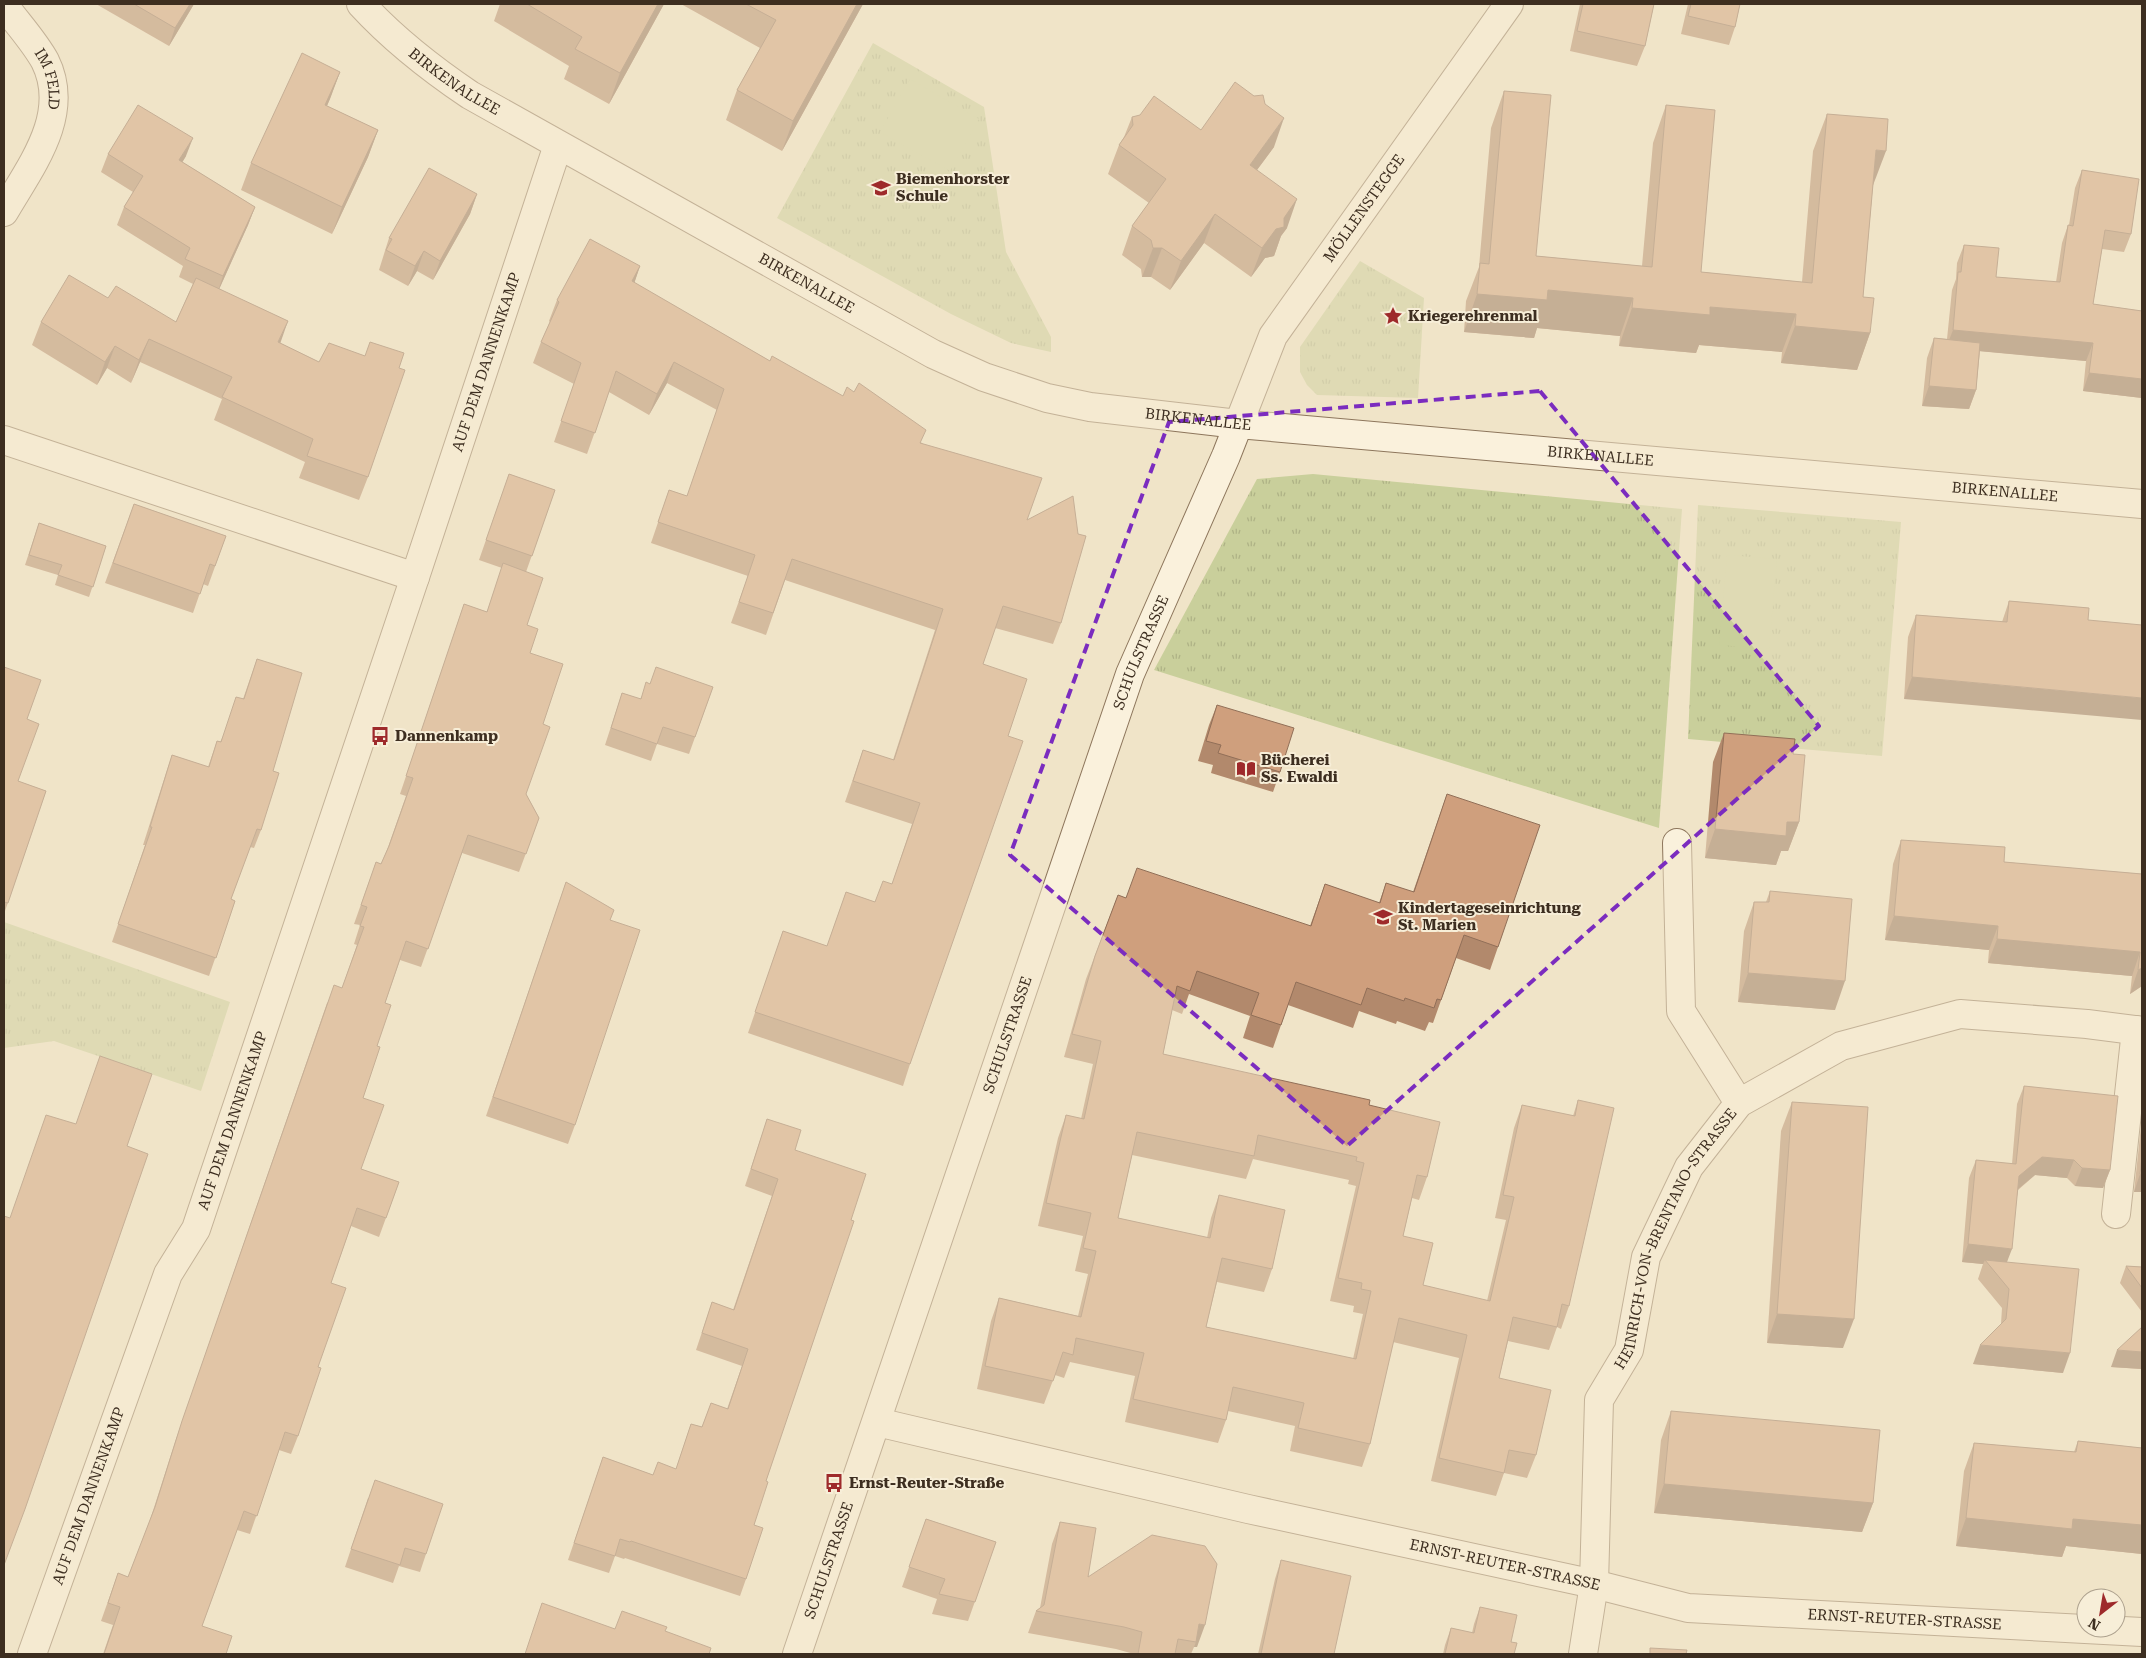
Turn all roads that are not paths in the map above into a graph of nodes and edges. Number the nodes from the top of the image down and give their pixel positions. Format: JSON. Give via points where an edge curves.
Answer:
{"nodes":[{"id":1,"x":361,"y":4,"type":"edge"},
{"id":2,"x":1509,"y":4,"type":"edge"},
{"id":3,"x":4,"y":5,"type":"edge"},
{"id":4,"x":558,"y":146,"type":"junction"},
{"id":5,"x":4,"y":212,"type":"edge"},
{"id":6,"x":1238,"y":424,"type":"junction"},
{"id":7,"x":4,"y":440,"type":"edge"},
{"id":8,"x":2142,"y":504,"type":"edge"},
{"id":9,"x":415,"y":577,"type":"junction"},
{"id":10,"x":1676,"y":843,"type":"dead end"},
{"id":11,"x":2139,"y":1030,"type":"edge"},
{"id":12,"x":1739,"y":1103,"type":"junction"},
{"id":13,"x":2116,"y":1214,"type":"dead end"},
{"id":14,"x":877,"y":1422,"type":"junction"},
{"id":15,"x":1594,"y":1584,"type":"junction"},
{"id":16,"x":2142,"y":1632,"type":"edge"},
{"id":17,"x":32,"y":1654,"type":"edge"},
{"id":18,"x":797,"y":1654,"type":"edge"},
{"id":19,"x":1583,"y":1654,"type":"edge"}],
"edges":[{"from":1,"to":4,"type":"street","name":"BIRKENALLEE","via":[[426,66]]},
{"from":2,"to":6,"type":"street","name":"MÖLLENSTEGGE","via":[[1273,336]]},
{"from":3,"to":5,"type":"street","name":"IM FELD","via":[[44,60],[54,85],[54,111],[42,147]]},
{"from":4,"to":6,"type":"street","name":"BIRKENALLEE","via":[[933,354],[984,377],[1047,398],[1090,407]]},
{"from":4,"to":9,"type":"street","name":"AUF DEM DANNENKAMP"},
{"from":6,"to":8,"type":"street","name":"BIRKENALLEE"},
{"from":6,"to":14,"type":"street","name":"SCHULSTRASSE","via":[[1130,674]]},
{"from":7,"to":9,"type":"street"},
{"from":9,"to":17,"type":"street","name":"AUF DEM DANNENKAMP","via":[[196,1229],[168,1274]]},
{"from":10,"to":12,"type":"street","via":[[1681,1011]]},
{"from":11,"to":12,"type":"street","name":"HEINRICH-VON-BRENTANO-STRASSE","via":[[1960,1014],[1841,1046]]},
{"from":11,"to":13,"type":"street"},
{"from":12,"to":15,"type":"street","name":"HEINRICH-VON-BRENTANO-STRASSE","via":[[1689,1168],[1646,1257],[1629,1350],[1599,1400]]},
{"from":14,"to":15,"type":"street","name":"ERNST-REUTER-STRASSE","via":[[1248,1509]]},
{"from":14,"to":18,"type":"street","name":"SCHULSTRASSE"},
{"from":15,"to":16,"type":"street","name":"ERNST-REUTER-STRASSE","via":[[1688,1608]]},
{"from":15,"to":19,"type":"street","name":"HEINRICH-VON-BRENTANO-STRASSE"}]}
